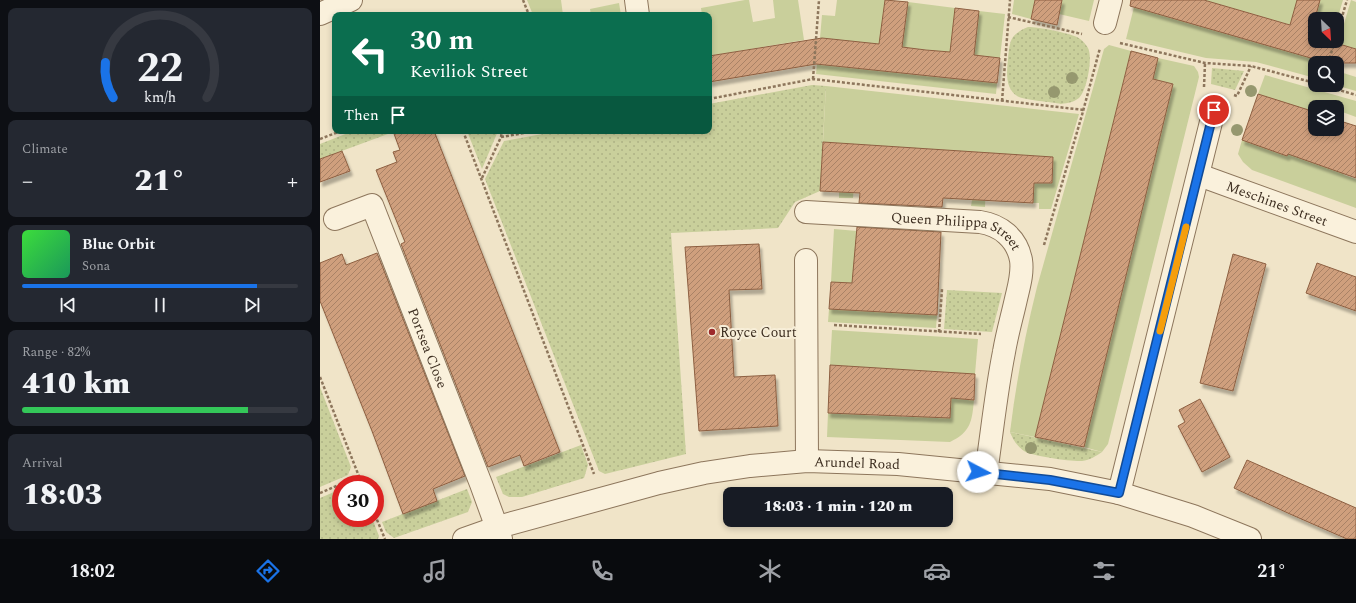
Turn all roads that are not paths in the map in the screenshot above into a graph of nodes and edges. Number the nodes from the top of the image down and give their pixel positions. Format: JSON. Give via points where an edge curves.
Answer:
{"nodes":[{"id":1,"x":351,"y":0,"type":"edge"},
{"id":2,"x":636,"y":0,"type":"edge"},
{"id":3,"x":1110,"y":0,"type":"edge"},
{"id":4,"x":638,"y":12,"type":"edge"},
{"id":5,"x":320,"y":14,"type":"edge"},
{"id":6,"x":1105,"y":23,"type":"dead end"},
{"id":7,"x":1213,"y":100,"type":"road end"},
{"id":8,"x":1199,"y":175,"type":"junction"},
{"id":9,"x":806,"y":212,"type":"dead end"},
{"id":10,"x":335,"y":219,"type":"dead end"},
{"id":11,"x":1356,"y":232,"type":"edge"},
{"id":12,"x":806,"y":260,"type":"dead end"},
{"id":13,"x":807,"y":461,"type":"junction"},
{"id":14,"x":986,"y":473,"type":"junction"},
{"id":15,"x":1119,"y":493,"type":"junction"},
{"id":16,"x":499,"y":533,"type":"edge"},
{"id":17,"x":464,"y":539,"type":"edge"},
{"id":18,"x":1250,"y":539,"type":"edge"}],
"edges":[{"from":1,"to":5,"type":"street"},
{"from":2,"to":4,"type":"street"},
{"from":3,"to":6,"type":"street"},
{"from":7,"to":8,"type":"street"},
{"from":8,"to":11,"type":"street","name":"Meschines Street"},
{"from":8,"to":15,"type":"street"},
{"from":9,"to":14,"type":"street","name":"Queen Philippa Street","via":[[990,223],[1012,240],[1021,260],[1021,280],[1004,352]]},
{"from":10,"to":16,"type":"street","name":"Portsea Close","via":[[372,205]]},
{"from":12,"to":13,"type":"street"},
{"from":13,"to":14,"type":"street","name":"Arundel Road","via":[[898,464]]},
{"from":13,"to":16,"type":"street","name":"Arundel Road","via":[[704,473],[603,498]]},
{"from":14,"to":15,"type":"street","name":"Arundel Road","via":[[1050,480]]},
{"from":15,"to":18,"type":"street","name":"Arundel Road","via":[[1193,516]]},
{"from":16,"to":17,"type":"street","name":"Arundel Road"}]}
